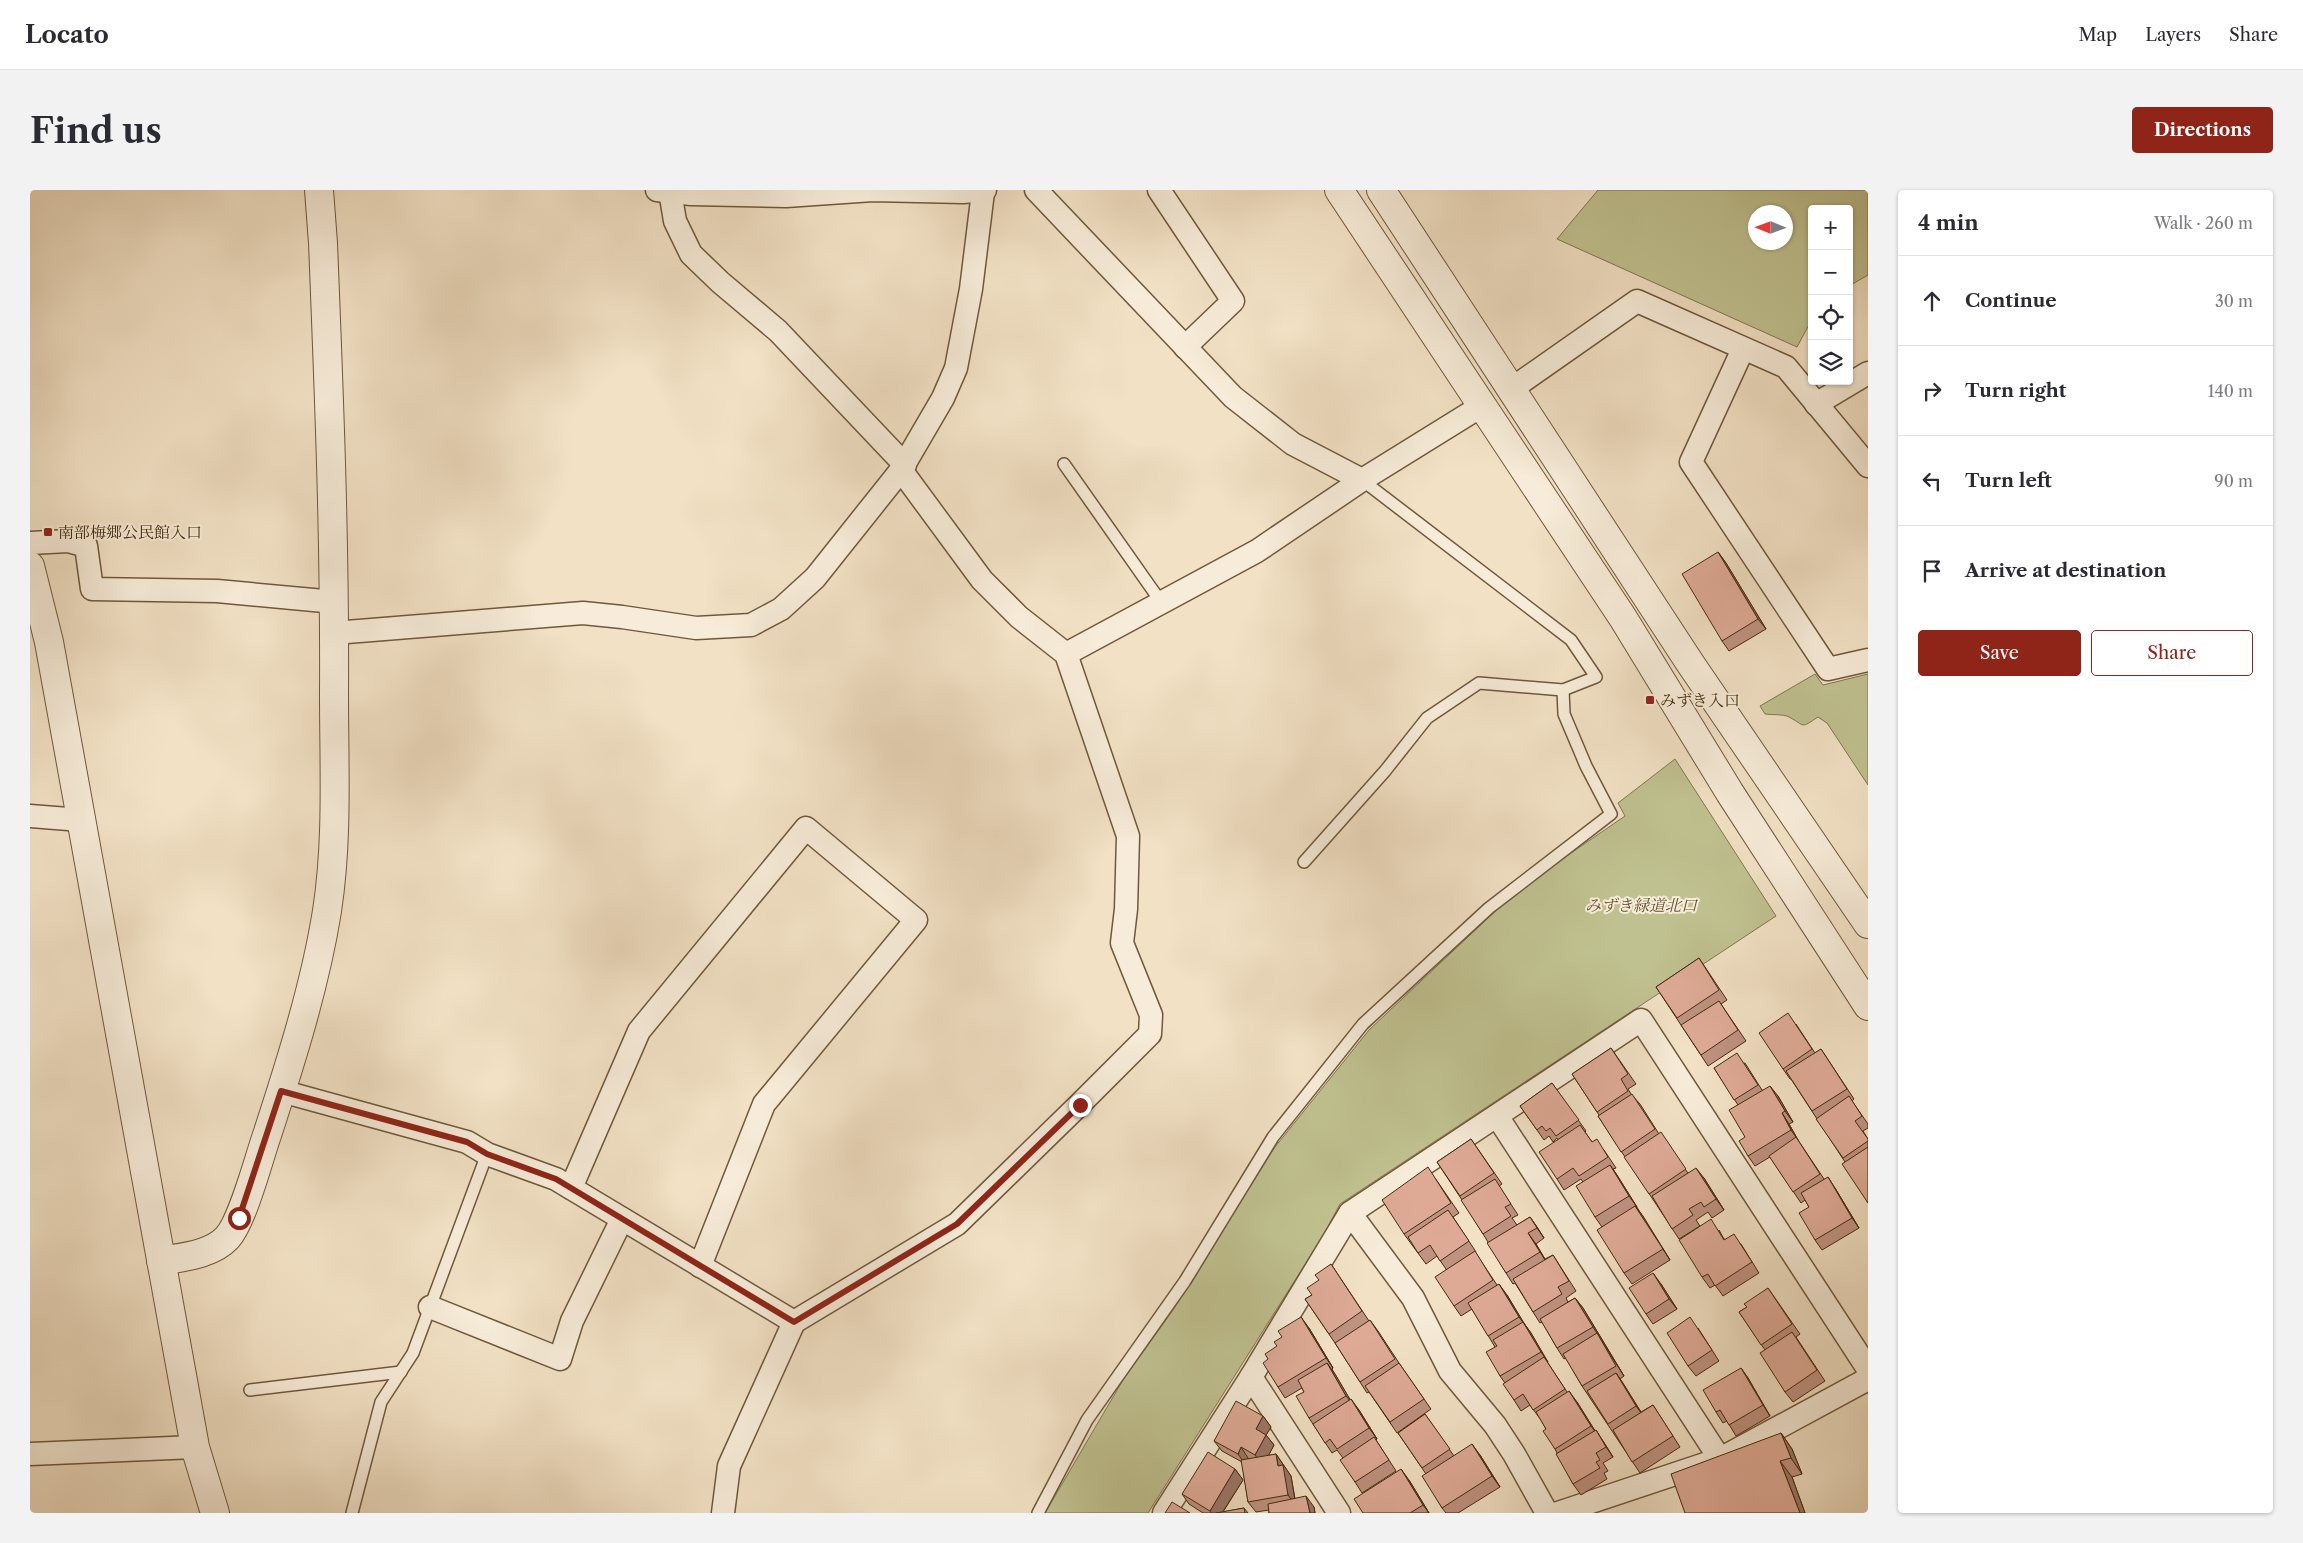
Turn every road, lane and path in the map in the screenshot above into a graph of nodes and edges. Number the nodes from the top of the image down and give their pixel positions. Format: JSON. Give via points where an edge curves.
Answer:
{"nodes":[{"id":1,"x":319,"y":190,"type":"edge"},
{"id":2,"x":656,"y":190,"type":"edge"},
{"id":3,"x":1036,"y":190,"type":"edge"},
{"id":4,"x":1159,"y":190,"type":"edge"},
{"id":5,"x":1339,"y":190,"type":"edge"},
{"id":6,"x":1381,"y":190,"type":"edge"},
{"id":7,"x":684,"y":191,"type":"edge"},
{"id":8,"x":984,"y":191,"type":"edge"},
{"id":9,"x":1185,"y":347,"type":"junction"},
{"id":10,"x":1743,"y":349,"type":"junction"},
{"id":11,"x":1868,"y":373,"type":"edge"},
{"id":12,"x":1510,"y":390,"type":"junction"},
{"id":13,"x":1483,"y":404,"type":"junction"},
{"id":14,"x":1816,"y":404,"type":"junction"},
{"id":15,"x":1064,"y":464,"type":"dead end"},
{"id":16,"x":1868,"y":466,"type":"edge"},
{"id":17,"x":903,"y":468,"type":"junction"},
{"id":18,"x":1362,"y":480,"type":"junction"},
{"id":19,"x":30,"y":544,"type":"edge"},
{"id":20,"x":30,"y":566,"type":"edge"},
{"id":21,"x":334,"y":602,"type":"junction"},
{"id":22,"x":1160,"y":602,"type":"junction"},
{"id":23,"x":334,"y":633,"type":"junction"},
{"id":24,"x":1066,"y":654,"type":"junction"},
{"id":25,"x":1868,"y":660,"type":"edge"},
{"id":26,"x":1563,"y":690,"type":"junction"},
{"id":27,"x":30,"y":816,"type":"edge"},
{"id":28,"x":82,"y":820,"type":"junction"},
{"id":29,"x":1304,"y":862,"type":"dead end"},
{"id":30,"x":1868,"y":924,"type":"edge"},
{"id":31,"x":1868,"y":1006,"type":"edge"},
{"id":32,"x":281,"y":1091,"type":"junction"},
{"id":33,"x":1497,"y":1116,"type":"junction"},
{"id":34,"x":487,"y":1154,"type":"junction"},
{"id":35,"x":571,"y":1188,"type":"junction"},
{"id":36,"x":1350,"y":1213,"type":"junction"},
{"id":37,"x":622,"y":1219,"type":"junction"},
{"id":38,"x":161,"y":1261,"type":"junction"},
{"id":39,"x":700,"y":1266,"type":"junction"},
{"id":40,"x":430,"y":1307,"type":"junction"},
{"id":41,"x":794,"y":1322,"type":"junction"},
{"id":42,"x":1868,"y":1368,"type":"edge"},
{"id":43,"x":401,"y":1372,"type":"junction"},
{"id":44,"x":1251,"y":1377,"type":"junction"},
{"id":45,"x":1868,"y":1380,"type":"edge"},
{"id":46,"x":250,"y":1390,"type":"dead end"},
{"id":47,"x":195,"y":1447,"type":"junction"},
{"id":48,"x":30,"y":1454,"type":"edge"},
{"id":49,"x":1720,"y":1459,"type":"junction"},
{"id":50,"x":215,"y":1513,"type":"edge"},
{"id":51,"x":352,"y":1513,"type":"edge"},
{"id":52,"x":722,"y":1513,"type":"edge"},
{"id":53,"x":1038,"y":1513,"type":"edge"},
{"id":54,"x":1164,"y":1513,"type":"edge"},
{"id":55,"x":1339,"y":1513,"type":"edge"},
{"id":56,"x":1547,"y":1513,"type":"edge"},
{"id":57,"x":1558,"y":1513,"type":"edge"}],
"edges":[{"from":1,"to":21,"type":"street","via":[[324,242]]},
{"from":2,"to":7,"type":"street"},
{"from":3,"to":9,"type":"street"},
{"from":4,"to":9,"type":"street","via":[[1233,301]]},
{"from":5,"to":13,"type":"street"},
{"from":6,"to":12,"type":"street"},
{"from":7,"to":8,"type":"street","via":[[786,196],[873,190]]},
{"from":7,"to":17,"type":"street","via":[[675,221],[691,254],[778,331]]},
{"from":8,"to":17,"type":"street","via":[[956,368],[943,398]]},
{"from":9,"to":18,"type":"street","via":[[1233,397],[1293,444]]},
{"from":10,"to":12,"type":"street","via":[[1637,301]]},
{"from":10,"to":14,"type":"street","via":[[1786,367]]},
{"from":10,"to":25,"type":"street","via":[[1691,462],[1828,670]]},
{"from":11,"to":14,"type":"street"},
{"from":12,"to":30,"type":"street","via":[[1690,663]]},
{"from":13,"to":18,"type":"street"},
{"from":13,"to":31,"type":"street","via":[[1623,618],[1730,794]]},
{"from":14,"to":16,"type":"street"},
{"from":15,"to":22,"type":"lane"},
{"from":17,"to":23,"type":"street","via":[[815,578],[781,609],[751,625],[696,628],[583,613]]},
{"from":17,"to":24,"type":"street","via":[[982,580],[1019,617]]},
{"from":18,"to":22,"type":"street","via":[[1256,551]]},
{"from":18,"to":26,"type":"lane","via":[[1571,640],[1596,676]]},
{"from":19,"to":21,"type":"street","via":[[68,540],[86,546],[92,589],[217,591]]},
{"from":20,"to":28,"type":"street","via":[[49,642]]},
{"from":21,"to":23,"type":"street"},
{"from":22,"to":24,"type":"street"},
{"from":23,"to":32,"type":"street","via":[[334,853],[314,973]]},
{"from":24,"to":41,"type":"street","via":[[1128,836],[1122,943],[1152,1015],[1150,1034],[957,1224]]},
{"from":26,"to":29,"type":"lane","via":[[1479,684],[1427,718]]},
{"from":26,"to":53,"type":"lane","via":[[1564,714],[1611,814],[1489,908],[1363,1024],[1273,1137],[1185,1281],[1087,1420]]},
{"from":27,"to":28,"type":"street"},
{"from":28,"to":38,"type":"street"},
{"from":32,"to":34,"type":"street","via":[[467,1142]]},
{"from":32,"to":38,"type":"street","via":[[239,1218],[228,1238],[200,1253]]},
{"from":33,"to":36,"type":"street"},
{"from":33,"to":42,"type":"street","via":[[1641,1020]]},
{"from":33,"to":49,"type":"street"},
{"from":34,"to":35,"type":"street","via":[[556,1179]]},
{"from":34,"to":40,"type":"lane"},
{"from":35,"to":37,"type":"street"},
{"from":35,"to":39,"type":"street","via":[[640,1031],[806,828],[916,920],[764,1104]]},
{"from":36,"to":44,"type":"street"},
{"from":36,"to":56,"type":"street","via":[[1413,1298],[1450,1371],[1495,1425]]},
{"from":37,"to":39,"type":"street"},
{"from":37,"to":40,"type":"street","via":[[572,1321],[560,1358]]},
{"from":38,"to":47,"type":"street"},
{"from":39,"to":41,"type":"street"},
{"from":40,"to":43,"type":"lane","via":[[413,1353]]},
{"from":41,"to":52,"type":"street","via":[[729,1466]]},
{"from":43,"to":46,"type":"lane"},
{"from":43,"to":51,"type":"lane","via":[[381,1402]]},
{"from":44,"to":54,"type":"street"},
{"from":44,"to":55,"type":"street"},
{"from":45,"to":49,"type":"street"},
{"from":47,"to":48,"type":"street"},
{"from":47,"to":50,"type":"street"},
{"from":49,"to":57,"type":"street"}]}
